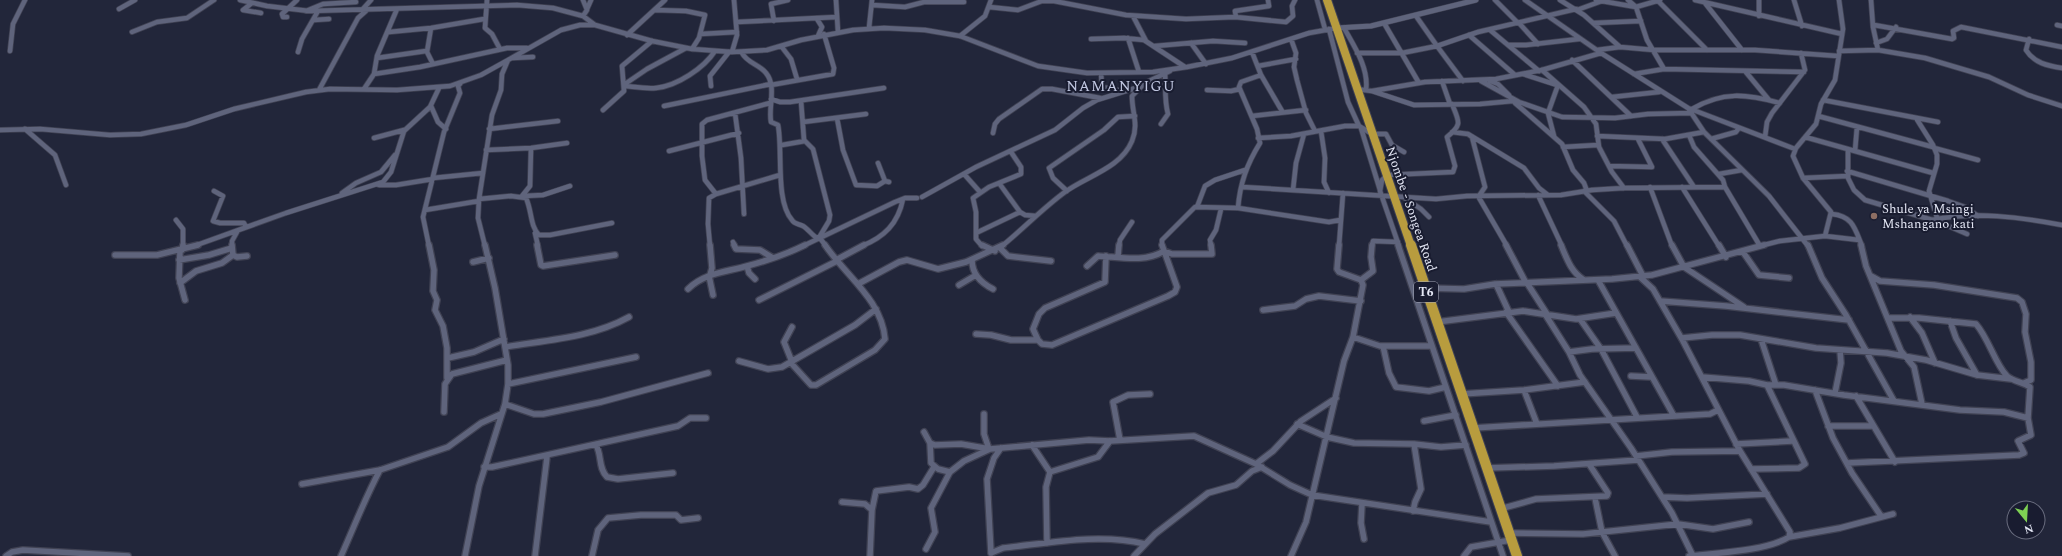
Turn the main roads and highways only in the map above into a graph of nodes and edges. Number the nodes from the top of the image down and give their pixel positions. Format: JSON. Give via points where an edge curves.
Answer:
{"nodes":[{"id":1,"x":1327,"y":0,"type":"edge"},
{"id":2,"x":1517,"y":556,"type":"edge"}],
"edges":[{"from":1,"to":2,"type":"highway","name":"Njombe - Songea Road","number":"T6","via":[[1334,29],[1361,89],[1372,134],[1388,179],[1398,196],[1424,288]]}]}
